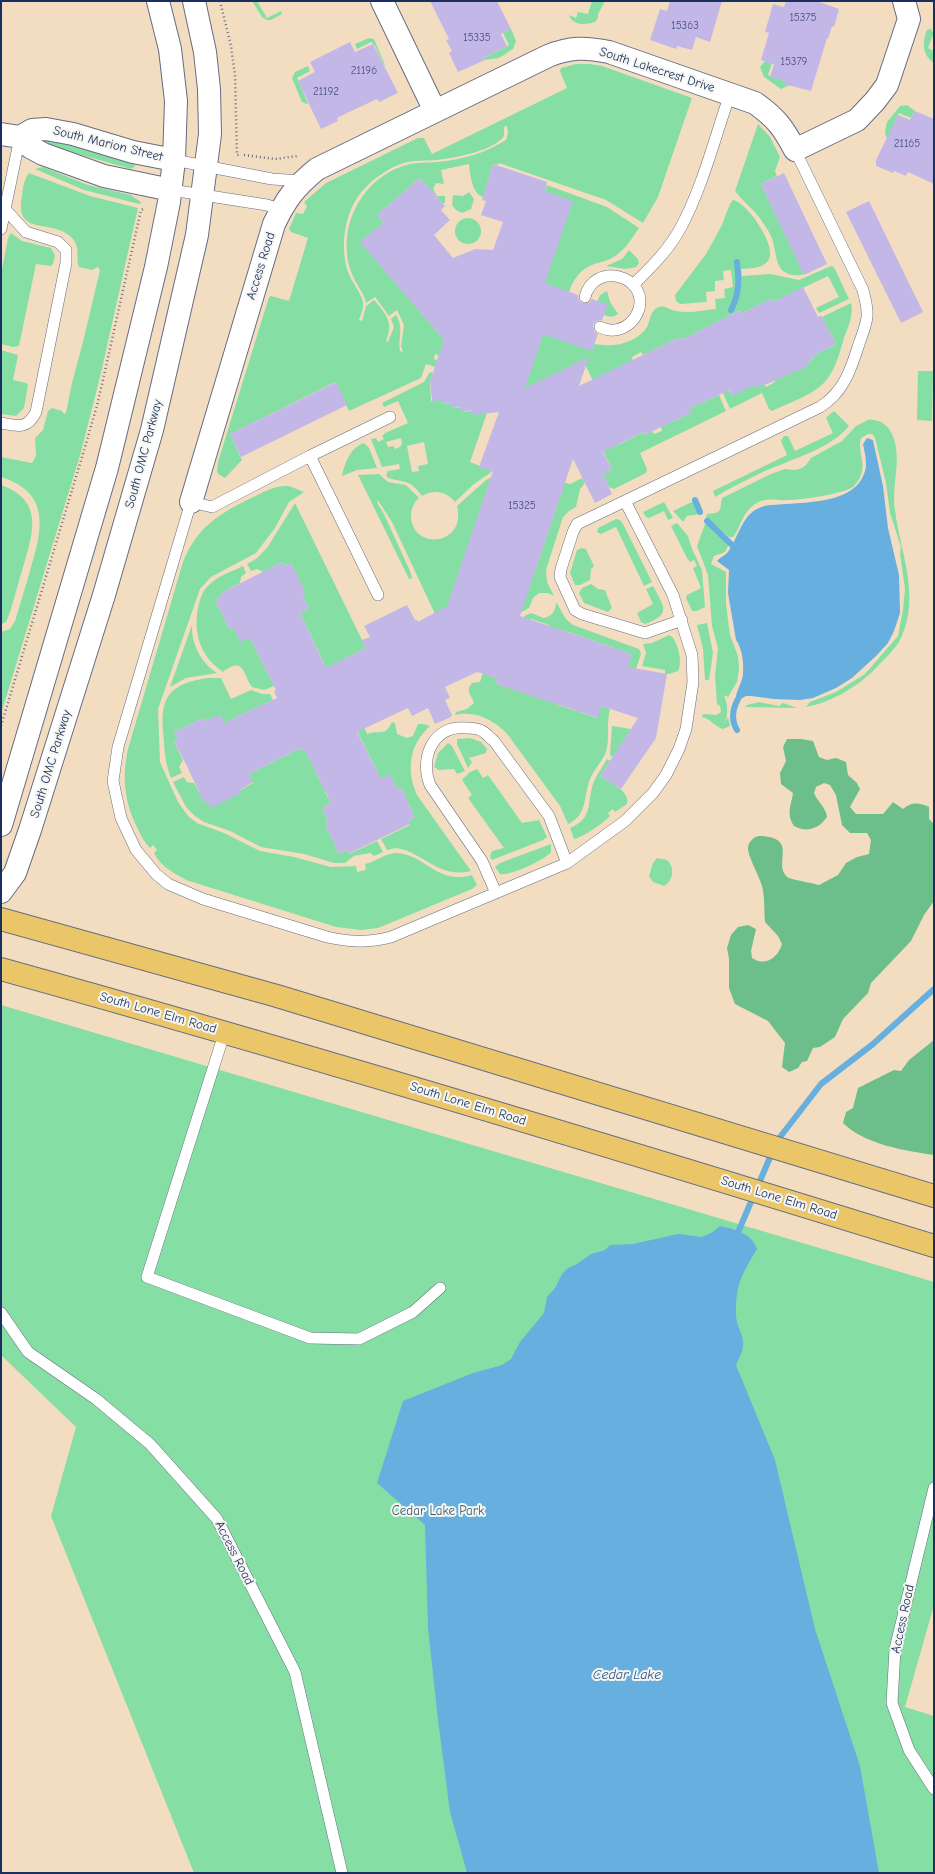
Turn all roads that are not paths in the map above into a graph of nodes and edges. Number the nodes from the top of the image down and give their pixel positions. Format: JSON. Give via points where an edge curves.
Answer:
{"nodes":[{"id":1,"x":158,"y":1,"type":"edge"},
{"id":2,"x":194,"y":1,"type":"edge"},
{"id":3,"x":382,"y":1,"type":"edge"},
{"id":4,"x":904,"y":1,"type":"edge"},
{"id":5,"x":730,"y":94,"type":"junction"},
{"id":6,"x":436,"y":110,"type":"junction"},
{"id":7,"x":11,"y":136,"type":"edge"},
{"id":8,"x":795,"y":150,"type":"junction"},
{"id":9,"x":174,"y":160,"type":"junction"},
{"id":10,"x":206,"y":166,"type":"junction"},
{"id":11,"x":302,"y":181,"type":"junction"},
{"id":12,"x":170,"y":190,"type":"junction"},
{"id":13,"x":202,"y":195,"type":"junction"},
{"id":14,"x":5,"y":209,"type":"junction"},
{"id":15,"x":280,"y":210,"type":"junction"},
{"id":16,"x":1,"y":229,"type":"edge"},
{"id":17,"x":632,"y":285,"type":"junction"},
{"id":18,"x":585,"y":297,"type":"dead end"},
{"id":19,"x":600,"y":327,"type":"dead end"},
{"id":20,"x":390,"y":417,"type":"dead end"},
{"id":21,"x":1,"y":423,"type":"edge"},
{"id":22,"x":310,"y":456,"type":"junction"},
{"id":23,"x":625,"y":501,"type":"junction"},
{"id":24,"x":191,"y":502,"type":"junction"},
{"id":25,"x":378,"y":595,"type":"dead end"},
{"id":26,"x":682,"y":620,"type":"junction"},
{"id":27,"x":1,"y":825,"type":"edge"},
{"id":28,"x":567,"y":862,"type":"junction"},
{"id":29,"x":1,"y":892,"type":"edge"},
{"id":30,"x":496,"y":893,"type":"junction"},
{"id":31,"x":1,"y":919,"type":"edge"},
{"id":32,"x":1,"y":969,"type":"edge"},
{"id":33,"x":225,"y":1032,"type":"junction"},
{"id":34,"x":934,"y":1196,"type":"edge"},
{"id":35,"x":934,"y":1246,"type":"edge"},
{"id":36,"x":440,"y":1288,"type":"dead end"},
{"id":37,"x":1,"y":1312,"type":"edge"},
{"id":38,"x":934,"y":1488,"type":"edge"},
{"id":39,"x":934,"y":1789,"type":"edge"},
{"id":40,"x":342,"y":1873,"type":"edge"}],
"edges":[{"from":1,"to":9,"type":"street","via":[[170,49],[176,101]]},
{"from":2,"to":10,"type":"street","name":"South OMC Parkway","via":[[205,52],[209,89],[210,134]]},
{"from":3,"to":6,"type":"street"},
{"from":4,"to":8,"type":"street","via":[[909,19],[894,68],[883,90],[857,120]]},
{"from":5,"to":6,"type":"street","name":"South Lakecrest Drive","via":[[609,52],[586,48],[564,50],[548,56]]},
{"from":5,"to":8,"type":"street","name":"South Lakecrest Drive","via":[[755,103],[772,115],[785,131]]},
{"from":5,"to":17,"type":"lane","via":[[694,199],[680,230],[659,259]]},
{"from":6,"to":11,"type":"street","name":"Access Road","via":[[317,169]]},
{"from":7,"to":9,"type":"street","name":"South Marion Street","via":[[46,129]]},
{"from":7,"to":12,"type":"street","name":"South Marion Street","via":[[43,154],[104,176]]},
{"from":7,"to":14,"type":"lane"},
{"from":8,"to":23,"type":"lane","via":[[867,303],[867,317],[850,371],[831,400],[820,407]]},
{"from":9,"to":10,"type":"lane"},
{"from":9,"to":12,"type":"street"},
{"from":10,"to":11,"type":"lane","via":[[272,179]]},
{"from":10,"to":13,"type":"street","name":"South OMC Parkway"},
{"from":11,"to":15,"type":"street","name":"Access Road"},
{"from":12,"to":13,"type":"lane"},
{"from":12,"to":27,"type":"street","via":[[156,267],[107,468]]},
{"from":13,"to":15,"type":"lane","via":[[267,205]]},
{"from":13,"to":29,"type":"street","name":"South OMC Parkway","via":[[197,235],[150,437],[104,595],[30,830],[15,873]]},
{"from":14,"to":16,"type":"lane"},
{"from":14,"to":21,"type":"lane","via":[[26,232],[58,242],[66,250],[66,263],[36,412],[28,424],[23,426]]},
{"from":15,"to":24,"type":"street","name":"Access Road"},
{"from":17,"to":18,"type":"lane","via":[[621,277],[603,276],[589,287]]},
{"from":17,"to":19,"type":"lane","via":[[639,297],[634,319],[623,328],[609,330]]},
{"from":20,"to":22,"type":"lane"},
{"from":22,"to":24,"type":"lane","via":[[212,506]]},
{"from":22,"to":25,"type":"lane"},
{"from":23,"to":26,"type":"lane","via":[[673,595]]},
{"from":23,"to":26,"type":"lane","via":[[577,524],[573,532],[560,577],[575,610],[645,632]]},
{"from":24,"to":30,"type":"lane","via":[[114,764],[113,781],[121,818],[136,850],[145,862],[168,884],[203,899],[343,940],[375,941],[390,937]]},
{"from":26,"to":28,"type":"lane","via":[[692,655],[693,682],[686,728],[679,750],[666,775],[635,812]]},
{"from":28,"to":30,"type":"lane"},
{"from":28,"to":30,"type":"lane","via":[[549,816],[494,741],[485,732],[473,728],[452,729],[434,742],[428,751],[426,774],[430,785],[482,861]]},
{"from":31,"to":34,"type":"main road","via":[[277,996]]},
{"from":32,"to":33,"type":"main road","name":"South Lone Elm Road"},
{"from":33,"to":35,"type":"main road","name":"South Lone Elm Road"},
{"from":33,"to":36,"type":"lane","via":[[147,1277],[310,1338],[359,1339],[413,1312]]},
{"from":37,"to":40,"type":"lane","name":"Access Road","via":[[28,1352],[96,1399],[150,1444],[217,1518],[295,1672]]},
{"from":38,"to":39,"type":"lane","name":"Access Road","via":[[895,1649],[892,1703],[909,1750]]}]}
